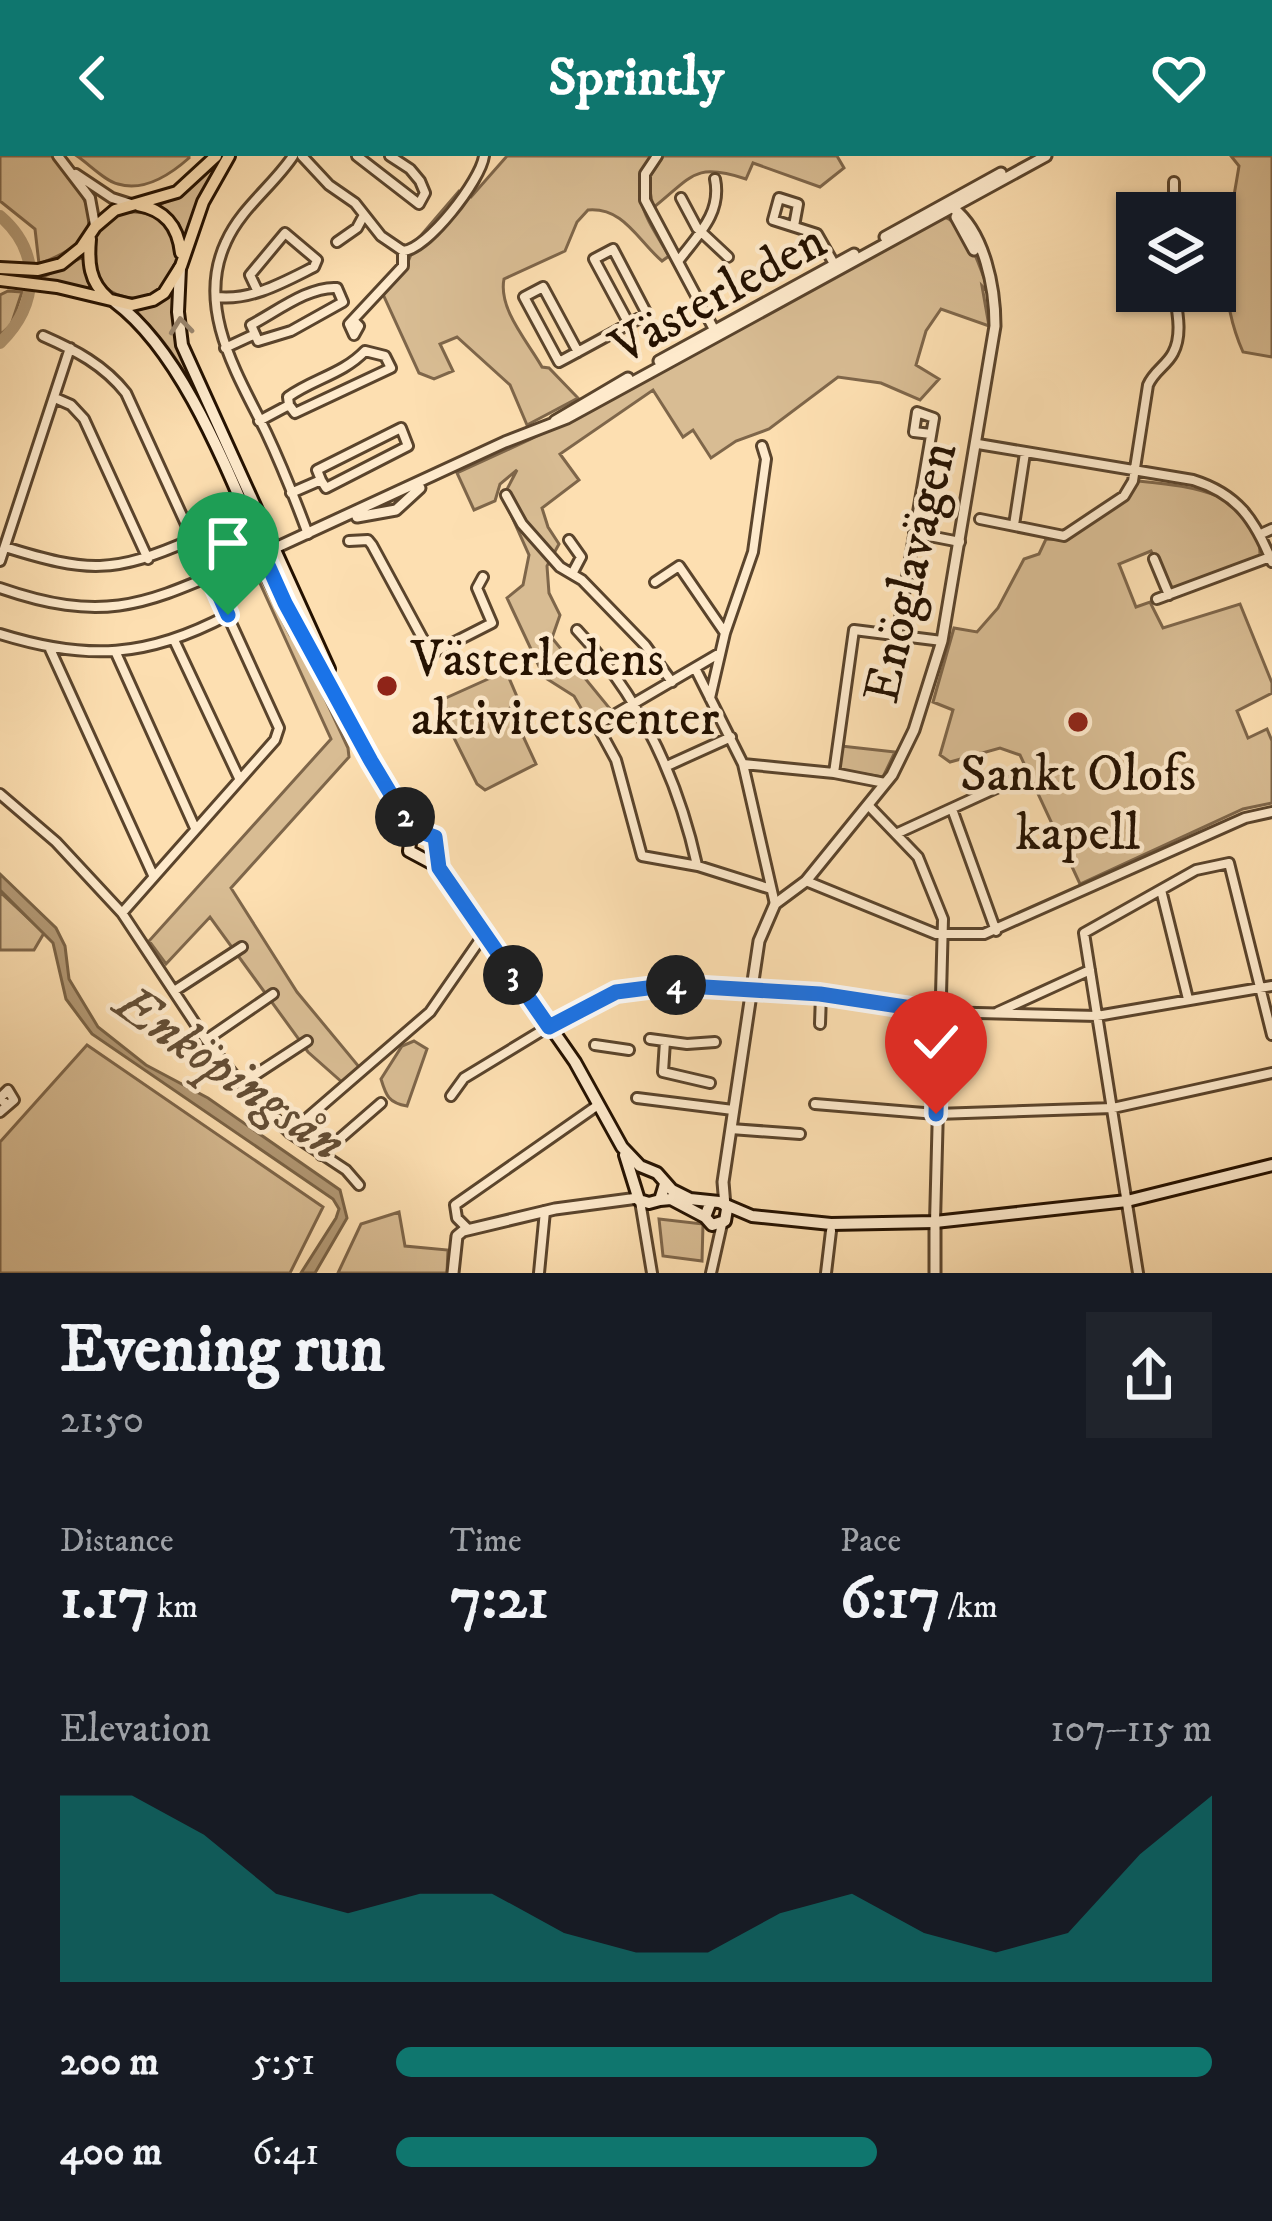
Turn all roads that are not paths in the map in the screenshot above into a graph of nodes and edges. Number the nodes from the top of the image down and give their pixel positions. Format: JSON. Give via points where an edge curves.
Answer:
{"nodes":[{"id":1,"x":58,"y":156,"type":"edge"},
{"id":2,"x":216,"y":156,"type":"edge"},
{"id":3,"x":229,"y":156,"type":"edge"},
{"id":4,"x":298,"y":156,"type":"edge"},
{"id":5,"x":358,"y":156,"type":"edge"},
{"id":6,"x":390,"y":156,"type":"edge"},
{"id":7,"x":484,"y":156,"type":"edge"},
{"id":8,"x":657,"y":156,"type":"edge"},
{"id":9,"x":1033,"y":156,"type":"edge"},
{"id":10,"x":1046,"y":156,"type":"edge"},
{"id":11,"x":71,"y":170,"type":"junction"},
{"id":12,"x":715,"y":178,"type":"dead end"},
{"id":13,"x":1174,"y":182,"type":"dead end"},
{"id":14,"x":1174,"y":192,"type":"edge"},
{"id":15,"x":681,"y":198,"type":"dead end"},
{"id":16,"x":133,"y":205,"type":"junction"},
{"id":17,"x":951,"y":205,"type":"junction"},
{"id":18,"x":364,"y":214,"type":"junction"},
{"id":19,"x":794,"y":226,"type":"dead end"},
{"id":20,"x":93,"y":231,"type":"junction"},
{"id":21,"x":701,"y":231,"type":"junction"},
{"id":22,"x":337,"y":242,"type":"dead end"},
{"id":23,"x":403,"y":251,"type":"junction"},
{"id":24,"x":728,"y":257,"type":"dead end"},
{"id":25,"x":679,"y":260,"type":"junction"},
{"id":26,"x":181,"y":262,"type":"junction"},
{"id":27,"x":836,"y":267,"type":"junction"},
{"id":28,"x":5,"y":274,"type":"edge"},
{"id":29,"x":258,"y":292,"type":"junction"},
{"id":30,"x":217,"y":297,"type":"junction"},
{"id":31,"x":113,"y":302,"type":"junction"},
{"id":32,"x":1178,"y":312,"type":"edge"},
{"id":33,"x":353,"y":320,"type":"dead end"},
{"id":34,"x":629,"y":324,"type":"junction"},
{"id":35,"x":716,"y":333,"type":"junction"},
{"id":36,"x":255,"y":334,"type":"junction"},
{"id":37,"x":43,"y":336,"type":"dead end"},
{"id":38,"x":70,"y":348,"type":"junction"},
{"id":39,"x":225,"y":348,"type":"junction"},
{"id":40,"x":578,"y":352,"type":"junction"},
{"id":41,"x":54,"y":398,"type":"junction"},
{"id":42,"x":289,"y":405,"type":"junction"},
{"id":43,"x":260,"y":421,"type":"junction"},
{"id":44,"x":931,"y":434,"type":"dead end"},
{"id":45,"x":978,"y":444,"type":"junction"},
{"id":46,"x":761,"y":446,"type":"dead end"},
{"id":47,"x":1025,"y":453,"type":"junction"},
{"id":48,"x":1135,"y":476,"type":"junction"},
{"id":49,"x":321,"y":480,"type":"junction"},
{"id":50,"x":291,"y":493,"type":"junction"},
{"id":51,"x":506,"y":495,"type":"dead end"},
{"id":52,"x":980,"y":520,"type":"dead end"},
{"id":53,"x":1014,"y":525,"type":"junction"},
{"id":54,"x":1272,"y":530,"type":"edge"},
{"id":55,"x":914,"y":533,"type":"junction"},
{"id":56,"x":308,"y":534,"type":"junction"},
{"id":57,"x":1261,"y":534,"type":"junction"},
{"id":58,"x":194,"y":539,"type":"junction"},
{"id":59,"x":568,"y":540,"type":"dead end"},
{"id":60,"x":349,"y":541,"type":"dead end"},
{"id":61,"x":960,"y":542,"type":"junction"},
{"id":62,"x":4,"y":547,"type":"junction"},
{"id":63,"x":268,"y":552,"type":"junction"},
{"id":64,"x":148,"y":559,"type":"junction"},
{"id":65,"x":1154,"y":559,"type":"dead end"},
{"id":66,"x":1271,"y":560,"type":"edge"},
{"id":67,"x":0,"y":561,"type":"edge"},
{"id":68,"x":572,"y":574,"type":"junction"},
{"id":69,"x":211,"y":577,"type":"junction"},
{"id":70,"x":483,"y":577,"type":"dead end"},
{"id":71,"x":655,"y":583,"type":"dead end"},
{"id":72,"x":0,"y":588,"type":"edge"},
{"id":73,"x":1169,"y":595,"type":"junction"},
{"id":74,"x":1157,"y":599,"type":"dead end"},
{"id":75,"x":228,"y":615,"type":"junction"},
{"id":76,"x":577,"y":630,"type":"dead end"},
{"id":77,"x":724,"y":633,"type":"junction"},
{"id":78,"x":0,"y":634,"type":"edge"},
{"id":79,"x":897,"y":636,"type":"junction"},
{"id":80,"x":174,"y":640,"type":"junction"},
{"id":81,"x":942,"y":641,"type":"junction"},
{"id":82,"x":50,"y":649,"type":"junction"},
{"id":83,"x":116,"y":653,"type":"junction"},
{"id":84,"x":720,"y":653,"type":"junction"},
{"id":85,"x":695,"y":668,"type":"junction"},
{"id":86,"x":672,"y":682,"type":"junction"},
{"id":87,"x":710,"y":698,"type":"junction"},
{"id":88,"x":636,"y":703,"type":"junction"},
{"id":89,"x":731,"y":737,"type":"junction"},
{"id":90,"x":743,"y":764,"type":"junction"},
{"id":91,"x":667,"y":766,"type":"junction"},
{"id":92,"x":834,"y":773,"type":"junction"},
{"id":93,"x":239,"y":778,"type":"junction"},
{"id":94,"x":1018,"y":778,"type":"dead end"},
{"id":95,"x":885,"y":783,"type":"junction"},
{"id":96,"x":0,"y":794,"type":"edge"},
{"id":97,"x":868,"y":805,"type":"junction"},
{"id":98,"x":952,"y":809,"type":"junction"},
{"id":99,"x":1272,"y":812,"type":"edge"},
{"id":100,"x":195,"y":828,"type":"junction"},
{"id":101,"x":415,"y":833,"type":"junction"},
{"id":102,"x":898,"y":833,"type":"junction"},
{"id":103,"x":431,"y":856,"type":"junction"},
{"id":104,"x":698,"y":866,"type":"junction"},
{"id":105,"x":153,"y":875,"type":"junction"},
{"id":106,"x":806,"y":881,"type":"junction"},
{"id":107,"x":771,"y":889,"type":"junction"},
{"id":108,"x":1161,"y":890,"type":"junction"},
{"id":109,"x":775,"y":904,"type":"junction"},
{"id":110,"x":122,"y":913,"type":"junction"},
{"id":111,"x":996,"y":931,"type":"junction"},
{"id":112,"x":484,"y":934,"type":"junction"},
{"id":113,"x":943,"y":936,"type":"junction"},
{"id":114,"x":242,"y":947,"type":"dead end"},
{"id":115,"x":1090,"y":970,"type":"junction"},
{"id":116,"x":1272,"y":986,"type":"edge"},
{"id":117,"x":1261,"y":988,"type":"junction"},
{"id":118,"x":174,"y":991,"type":"junction"},
{"id":119,"x":749,"y":991,"type":"junction"},
{"id":120,"x":273,"y":994,"type":"dead end"},
{"id":121,"x":820,"y":994,"type":"junction"},
{"id":122,"x":1188,"y":1000,"type":"junction"},
{"id":123,"x":938,"y":1012,"type":"junction"},
{"id":124,"x":995,"y":1013,"type":"junction"},
{"id":125,"x":1097,"y":1016,"type":"junction"},
{"id":126,"x":820,"y":1024,"type":"dead end"},
{"id":127,"x":549,"y":1027,"type":"junction"},
{"id":128,"x":1272,"y":1035,"type":"edge"},
{"id":129,"x":650,"y":1039,"type":"dead end"},
{"id":130,"x":206,"y":1040,"type":"junction"},
{"id":131,"x":307,"y":1041,"type":"dead end"},
{"id":132,"x":665,"y":1041,"type":"junction"},
{"id":133,"x":716,"y":1042,"type":"dead end"},
{"id":134,"x":595,"y":1046,"type":"dead end"},
{"id":135,"x":629,"y":1050,"type":"dead end"},
{"id":136,"x":1272,"y":1073,"type":"edge"},
{"id":137,"x":710,"y":1083,"type":"dead end"},
{"id":138,"x":241,"y":1084,"type":"junction"},
{"id":139,"x":451,"y":1096,"type":"dead end"},
{"id":140,"x":637,"y":1098,"type":"dead end"},
{"id":141,"x":381,"y":1103,"type":"dead end"},
{"id":142,"x":815,"y":1104,"type":"dead end"},
{"id":143,"x":598,"y":1105,"type":"junction"},
{"id":144,"x":1113,"y":1108,"type":"junction"},
{"id":145,"x":733,"y":1110,"type":"junction"},
{"id":146,"x":936,"y":1114,"type":"junction"},
{"id":147,"x":731,"y":1129,"type":"junction"},
{"id":148,"x":290,"y":1133,"type":"junction"},
{"id":149,"x":800,"y":1134,"type":"dead end"},
{"id":150,"x":622,"y":1147,"type":"junction"},
{"id":151,"x":321,"y":1155,"type":"junction"},
{"id":152,"x":1272,"y":1165,"type":"edge"},
{"id":153,"x":648,"y":1172,"type":"junction"},
{"id":154,"x":665,"y":1184,"type":"junction"},
{"id":155,"x":359,"y":1185,"type":"dead end"},
{"id":156,"x":637,"y":1192,"type":"junction"},
{"id":157,"x":657,"y":1201,"type":"junction"},
{"id":158,"x":1127,"y":1201,"type":"junction"},
{"id":159,"x":545,"y":1211,"type":"junction"},
{"id":160,"x":720,"y":1211,"type":"junction"},
{"id":161,"x":706,"y":1219,"type":"junction"},
{"id":162,"x":935,"y":1222,"type":"junction"},
{"id":163,"x":468,"y":1229,"type":"junction"},
{"id":164,"x":831,"y":1231,"type":"dead end"},
{"id":165,"x":646,"y":1232,"type":"junction"},
{"id":166,"x":715,"y":1244,"type":"junction"},
{"id":167,"x":453,"y":1273,"type":"edge"},
{"id":168,"x":538,"y":1273,"type":"edge"},
{"id":169,"x":652,"y":1273,"type":"edge"},
{"id":170,"x":711,"y":1273,"type":"edge"},
{"id":171,"x":826,"y":1273,"type":"edge"},
{"id":172,"x":934,"y":1273,"type":"edge"},
{"id":173,"x":1138,"y":1273,"type":"edge"}],
"edges":[{"from":1,"to":11,"type":"street"},
{"from":2,"to":16,"type":"main road","via":[[177,192]]},
{"from":3,"to":26,"type":"main road"},
{"from":4,"to":18,"type":"street"},
{"from":4,"to":30,"type":"street","via":[[229,236]]},
{"from":5,"to":6,"type":"street","via":[[419,204],[420,181]]},
{"from":7,"to":23,"type":"street","via":[[448,215],[422,245]]},
{"from":8,"to":25,"type":"street","via":[[645,174],[645,200]]},
{"from":9,"to":17,"type":"street","name":"Västerleden"},
{"from":10,"to":17,"type":"street","name":"Västerleden"},
{"from":11,"to":16,"type":"street"},
{"from":11,"to":20,"type":"street","via":[[95,208]]},
{"from":12,"to":21,"type":"street","via":[[711,220]]},
{"from":13,"to":14,"type":"street"},
{"from":15,"to":21,"type":"street"},
{"from":16,"to":20,"type":"main road"},
{"from":16,"to":26,"type":"main road","via":[[165,216],[180,239]]},
{"from":17,"to":27,"type":"street","name":"Västerleden"},
{"from":17,"to":45,"type":"street","name":"Enöglavägen","via":[[993,289]]},
{"from":18,"to":22,"type":"street"},
{"from":18,"to":23,"type":"street"},
{"from":19,"to":27,"type":"street","via":[[821,237]]},
{"from":20,"to":28,"type":"main road","via":[[69,260]]},
{"from":20,"to":31,"type":"main road","via":[[90,266]]},
{"from":21,"to":24,"type":"street"},
{"from":21,"to":25,"type":"street"},
{"from":23,"to":33,"type":"street","via":[[404,266]]},
{"from":25,"to":35,"type":"street"},
{"from":26,"to":31,"type":"main road","via":[[153,300]]},
{"from":63,"to":26,"type":"main road","one_way":true,"via":[[182,345]]},
{"from":27,"to":35,"type":"street","name":"Västerleden"},
{"from":28,"to":31,"type":"main road"},
{"from":29,"to":29,"type":"street","via":[[314,267],[317,260],[285,233],[250,275]]},
{"from":29,"to":30,"type":"street"},
{"from":30,"to":39,"type":"street"},
{"from":31,"to":63,"type":"main road","via":[[147,330],[181,378]]},
{"from":32,"to":48,"type":"street","via":[[1173,353],[1148,385]]},
{"from":34,"to":34,"type":"street","via":[[647,314],[613,249],[594,259]]},
{"from":34,"to":40,"type":"street"},
{"from":35,"to":56,"type":"street","name":"Västerleden","via":[[399,498],[396,510]]},
{"from":36,"to":36,"type":"street","via":[[258,341],[305,324],[343,302],[337,287],[251,325]]},
{"from":36,"to":39,"type":"street"},
{"from":37,"to":38,"type":"street"},
{"from":38,"to":41,"type":"street"},
{"from":38,"to":58,"type":"street","via":[[126,393]]},
{"from":39,"to":43,"type":"street"},
{"from":40,"to":40,"type":"street","via":[[559,362],[524,297],[543,287]]},
{"from":41,"to":62,"type":"street"},
{"from":41,"to":64,"type":"street","via":[[84,419]]},
{"from":42,"to":42,"type":"street","via":[[296,413],[320,405],[391,368],[385,356],[365,351],[331,378],[294,392]]},
{"from":42,"to":43,"type":"street"},
{"from":43,"to":50,"type":"street"},
{"from":44,"to":55,"type":"street"},
{"from":45,"to":47,"type":"street"},
{"from":45,"to":61,"type":"street","name":"Enöglavägen"},
{"from":46,"to":77,"type":"street","via":[[753,553]]},
{"from":47,"to":48,"type":"street"},
{"from":47,"to":53,"type":"street"},
{"from":48,"to":53,"type":"street","via":[[1124,496],[1064,536]]},
{"from":48,"to":57,"type":"street","via":[[1217,488]]},
{"from":49,"to":49,"type":"street","via":[[326,488],[408,446],[401,428],[317,470]]},
{"from":49,"to":50,"type":"street"},
{"from":50,"to":56,"type":"street"},
{"from":51,"to":68,"type":"street","via":[[522,524]]},
{"from":52,"to":53,"type":"street"},
{"from":54,"to":57,"type":"street"},
{"from":55,"to":61,"type":"street"},
{"from":55,"to":79,"type":"street"},
{"from":56,"to":63,"type":"street","name":"Västerleden"},
{"from":57,"to":66,"type":"street"},
{"from":58,"to":64,"type":"street"},
{"from":58,"to":69,"type":"street"},
{"from":59,"to":68,"type":"street","via":[[581,557]]},
{"from":60,"to":70,"type":"street","via":[[373,545],[431,654],[492,623],[477,588]]},
{"from":61,"to":81,"type":"street","name":"Enöglavägen"},
{"from":62,"to":64,"type":"street","via":[[73,566]]},
{"from":62,"to":67,"type":"street"},
{"from":63,"to":69,"type":"street","name":"Västerleden"},
{"from":63,"to":101,"type":"main road","via":[[285,603]]},
{"from":65,"to":73,"type":"street"},
{"from":66,"to":73,"type":"street"},
{"from":68,"to":86,"type":"street"},
{"from":69,"to":72,"type":"street","name":"Västerleden","via":[[111,609],[62,607]]},
{"from":69,"to":75,"type":"street"},
{"from":71,"to":77,"type":"street","via":[[679,566]]},
{"from":73,"to":74,"type":"street"},
{"from":75,"to":80,"type":"street"},
{"from":75,"to":93,"type":"street","via":[[279,728]]},
{"from":76,"to":88,"type":"street"},
{"from":77,"to":84,"type":"street"},
{"from":78,"to":82,"type":"street"},
{"from":79,"to":81,"type":"street"},
{"from":79,"to":92,"type":"street","via":[[854,630]]},
{"from":80,"to":83,"type":"street"},
{"from":80,"to":93,"type":"street"},
{"from":81,"to":95,"type":"street","name":"Enöglavägen","via":[[914,730]]},
{"from":82,"to":83,"type":"street"},
{"from":82,"to":105,"type":"street"},
{"from":83,"to":100,"type":"street"},
{"from":84,"to":85,"type":"street"},
{"from":84,"to":87,"type":"street"},
{"from":85,"to":86,"type":"street"},
{"from":85,"to":87,"type":"street"},
{"from":86,"to":88,"type":"street"},
{"from":87,"to":89,"type":"street"},
{"from":88,"to":91,"type":"street"},
{"from":88,"to":104,"type":"street","via":[[597,725],[616,760],[640,854]]},
{"from":89,"to":90,"type":"street"},
{"from":89,"to":91,"type":"street"},
{"from":90,"to":92,"type":"street"},
{"from":90,"to":107,"type":"street"},
{"from":91,"to":104,"type":"street"},
{"from":92,"to":95,"type":"street"},
{"from":93,"to":100,"type":"street"},
{"from":94,"to":98,"type":"street"},
{"from":95,"to":97,"type":"street","name":"Enöglavägen"},
{"from":96,"to":110,"type":"street"},
{"from":97,"to":102,"type":"street"},
{"from":97,"to":106,"type":"street","name":"Enöglavägen"},
{"from":98,"to":102,"type":"street"},
{"from":98,"to":111,"type":"street"},
{"from":99,"to":111,"type":"street"},
{"from":100,"to":105,"type":"street"},
{"from":101,"to":103,"type":"main road","via":[[435,837]]},
{"from":101,"to":103,"type":"main road","via":[[409,851],[419,860]]},
{"from":102,"to":113,"type":"street","via":[[918,857]]},
{"from":103,"to":112,"type":"main road"},
{"from":104,"to":107,"type":"street"},
{"from":105,"to":110,"type":"street"},
{"from":106,"to":109,"type":"street","name":"Enöglavägen"},
{"from":106,"to":113,"type":"street"},
{"from":107,"to":109,"type":"street"},
{"from":108,"to":115,"type":"street","via":[[1084,933]]},
{"from":108,"to":117,"type":"street","via":[[1196,870],[1231,866]]},
{"from":108,"to":122,"type":"street"},
{"from":109,"to":119,"type":"street","name":"Enöglavägen"},
{"from":110,"to":118,"type":"street"},
{"from":111,"to":113,"type":"street"},
{"from":112,"to":127,"type":"main road"},
{"from":112,"to":148,"type":"street","via":[[430,1012]]},
{"from":113,"to":123,"type":"street"},
{"from":114,"to":118,"type":"street"},
{"from":115,"to":124,"type":"street"},
{"from":115,"to":125,"type":"street"},
{"from":116,"to":117,"type":"street"},
{"from":117,"to":122,"type":"street"},
{"from":117,"to":128,"type":"street"},
{"from":118,"to":130,"type":"street"},
{"from":119,"to":121,"type":"street"},
{"from":119,"to":127,"type":"street","via":[[632,989]]},
{"from":119,"to":145,"type":"street","name":"Enöglavägen"},
{"from":120,"to":130,"type":"street"},
{"from":121,"to":123,"type":"street"},
{"from":121,"to":126,"type":"street"},
{"from":122,"to":125,"type":"street"},
{"from":123,"to":124,"type":"street"},
{"from":123,"to":146,"type":"street"},
{"from":124,"to":125,"type":"street"},
{"from":125,"to":144,"type":"street"},
{"from":127,"to":139,"type":"street","via":[[458,1083]]},
{"from":127,"to":143,"type":"main road"},
{"from":129,"to":132,"type":"street"},
{"from":130,"to":138,"type":"street"},
{"from":131,"to":138,"type":"street"},
{"from":132,"to":133,"type":"street"},
{"from":132,"to":137,"type":"street","via":[[663,1072]]},
{"from":134,"to":135,"type":"street"},
{"from":136,"to":144,"type":"street"},
{"from":138,"to":148,"type":"street"},
{"from":140,"to":145,"type":"street"},
{"from":141,"to":151,"type":"street"},
{"from":142,"to":146,"type":"street"},
{"from":143,"to":150,"type":"main road"},
{"from":143,"to":163,"type":"street","via":[[455,1205]]},
{"from":144,"to":146,"type":"street"},
{"from":144,"to":158,"type":"street"},
{"from":145,"to":147,"type":"street","name":"Enöglavägen"},
{"from":146,"to":162,"type":"street"},
{"from":147,"to":149,"type":"street"},
{"from":147,"to":160,"type":"street","name":"Enöglavägen"},
{"from":148,"to":151,"type":"street"},
{"from":150,"to":153,"type":"main road"},
{"from":150,"to":156,"type":"main road"},
{"from":151,"to":155,"type":"street"},
{"from":152,"to":158,"type":"main road"},
{"from":153,"to":154,"type":"main road"},
{"from":153,"to":156,"type":"main road"},
{"from":154,"to":157,"type":"main road"},
{"from":154,"to":160,"type":"main road"},
{"from":156,"to":157,"type":"main road"},
{"from":156,"to":159,"type":"street"},
{"from":156,"to":165,"type":"street"},
{"from":157,"to":161,"type":"main road","via":[[671,1199]]},
{"from":157,"to":165,"type":"street"},
{"from":158,"to":162,"type":"main road"},
{"from":158,"to":173,"type":"street"},
{"from":159,"to":163,"type":"street"},
{"from":159,"to":168,"type":"street"},
{"from":160,"to":161,"type":"main road"},
{"from":160,"to":162,"type":"main road","via":[[831,1224]]},
{"from":160,"to":166,"type":"street"},
{"from":161,"to":166,"type":"street"},
{"from":162,"to":172,"type":"street"},
{"from":163,"to":167,"type":"street","via":[[457,1236]]},
{"from":164,"to":171,"type":"street"},
{"from":165,"to":169,"type":"street"},
{"from":166,"to":170,"type":"street"}]}
